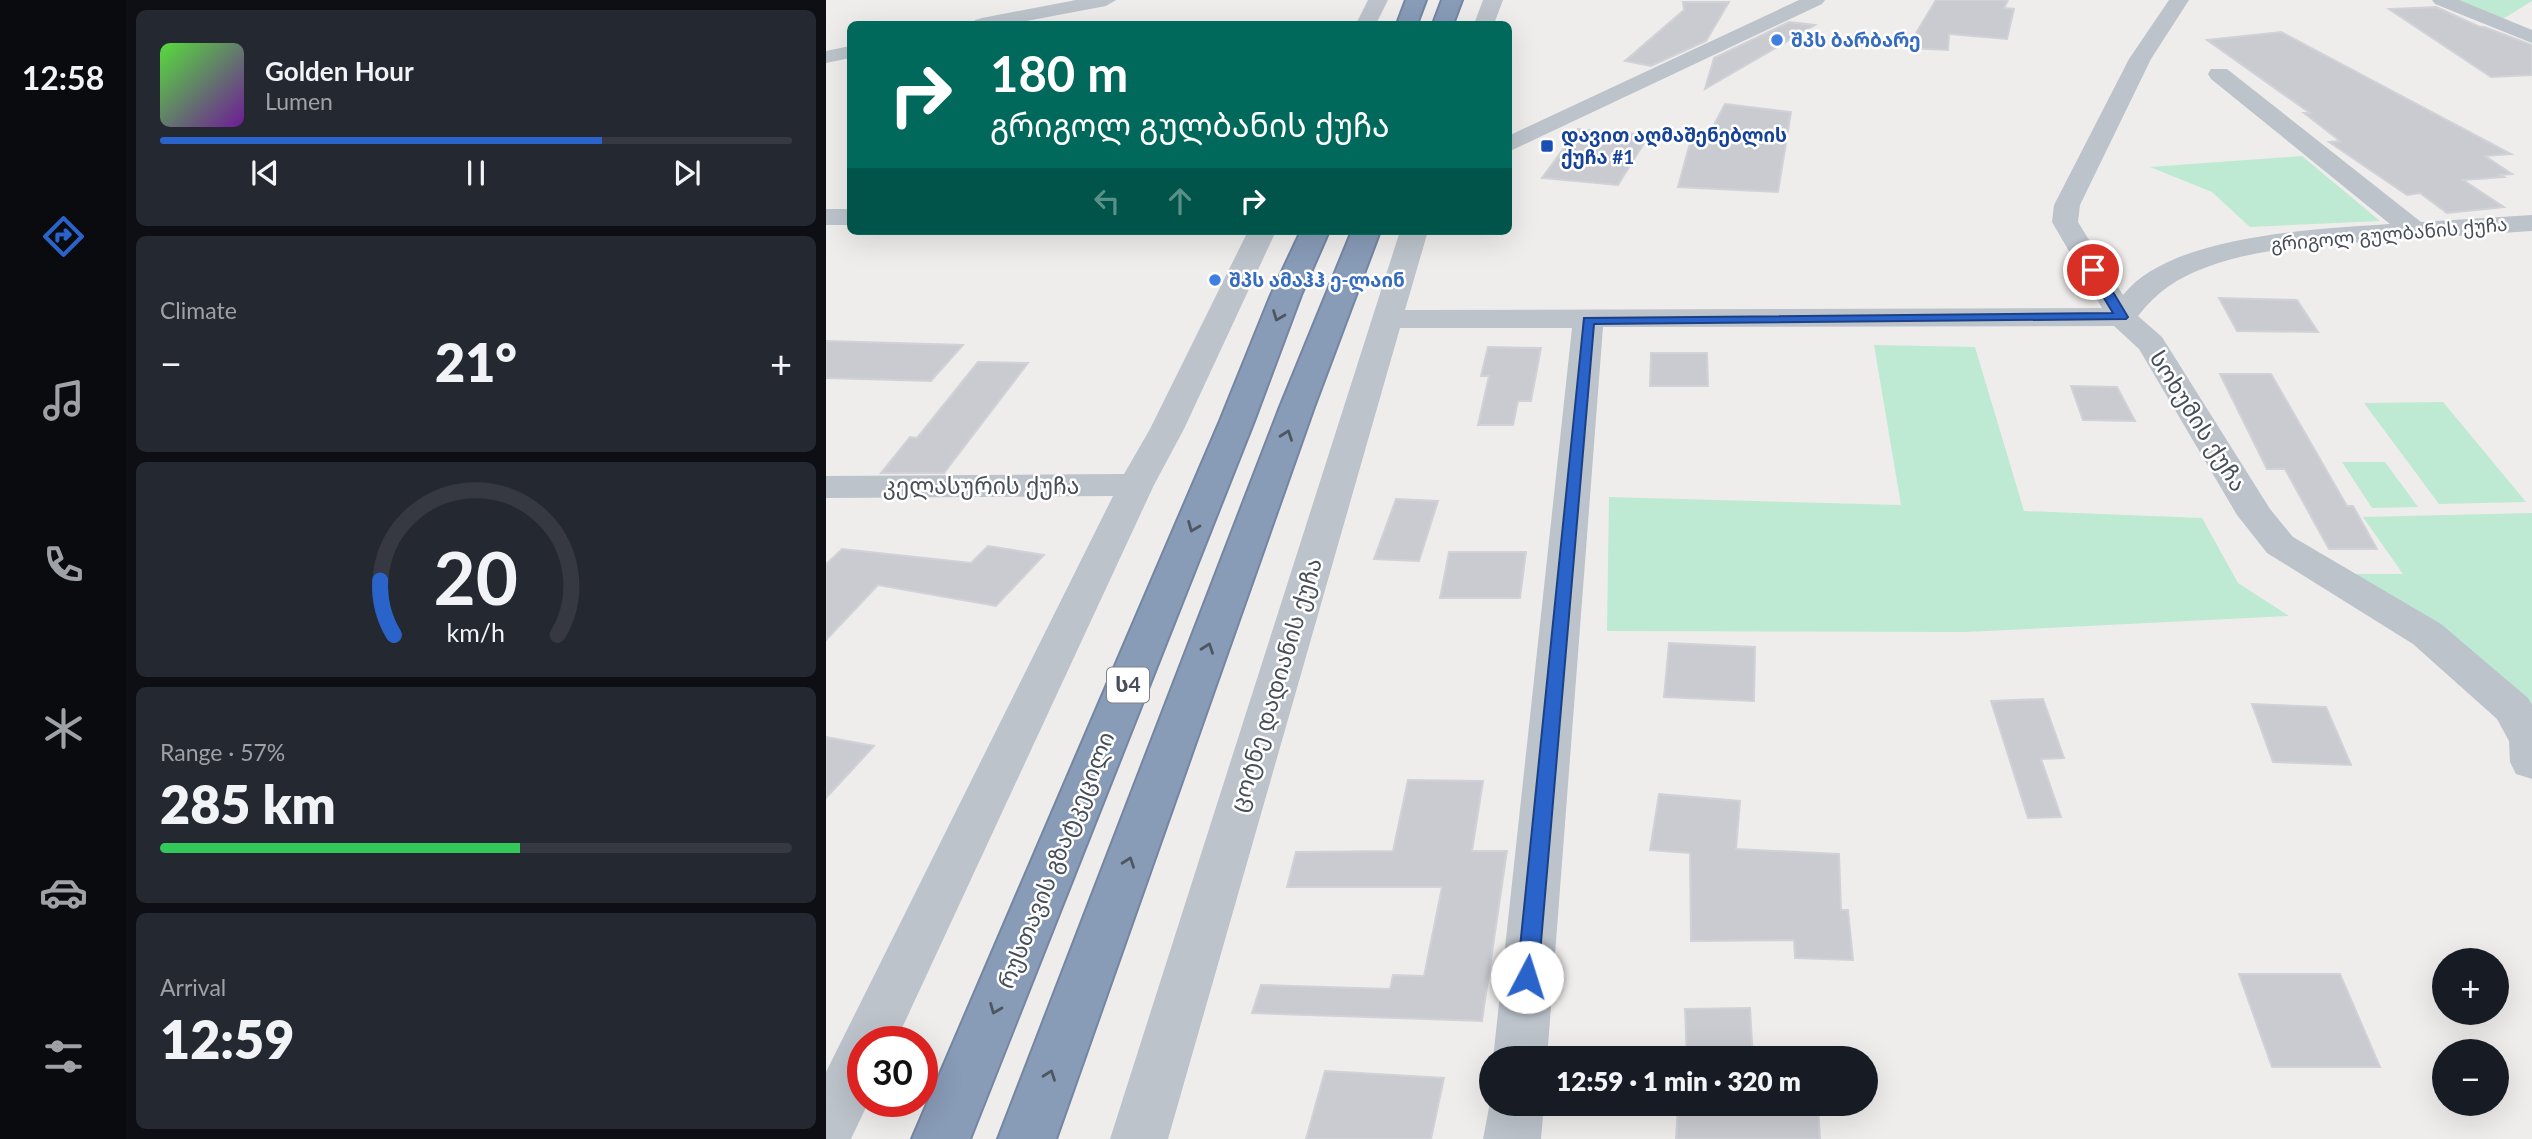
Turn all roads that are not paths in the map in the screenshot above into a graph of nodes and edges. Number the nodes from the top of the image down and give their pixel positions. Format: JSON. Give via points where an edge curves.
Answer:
{"nodes":[{"id":1,"x":1106,"y":0,"type":"edge"},
{"id":2,"x":1378,"y":0,"type":"edge"},
{"id":3,"x":1416,"y":0,"type":"edge"},
{"id":4,"x":1452,"y":0,"type":"edge"},
{"id":5,"x":1493,"y":0,"type":"edge"},
{"id":6,"x":1815,"y":0,"type":"edge"},
{"id":7,"x":2179,"y":0,"type":"edge"},
{"id":8,"x":2442,"y":0,"type":"edge"},
{"id":9,"x":998,"y":21,"type":"edge"},
{"id":10,"x":1368,"y":21,"type":"edge"},
{"id":11,"x":1408,"y":21,"type":"edge"},
{"id":12,"x":1444,"y":21,"type":"edge"},
{"id":13,"x":1485,"y":21,"type":"edge"},
{"id":14,"x":2532,"y":37,"type":"edge"},
{"id":15,"x":847,"y":53,"type":"edge"},
{"id":16,"x":826,"y":57,"type":"edge"},
{"id":17,"x":2219,"y":74,"type":"dead end"},
{"id":18,"x":1512,"y":143,"type":"edge"},
{"id":19,"x":826,"y":217,"type":"edge"},
{"id":20,"x":847,"y":217,"type":"edge"},
{"id":21,"x":2532,"y":223,"type":"edge"},
{"id":22,"x":2413,"y":229,"type":"junction"},
{"id":23,"x":1260,"y":235,"type":"edge"},
{"id":24,"x":1313,"y":235,"type":"edge"},
{"id":25,"x":1364,"y":235,"type":"edge"},
{"id":26,"x":1414,"y":235,"type":"edge"},
{"id":27,"x":2122,"y":317,"type":"junction"},
{"id":28,"x":1387,"y":319,"type":"junction"},
{"id":29,"x":1588,"y":321,"type":"junction"},
{"id":30,"x":1136,"y":485,"type":"junction"},
{"id":31,"x":826,"y":487,"type":"edge"},
{"id":32,"x":2532,"y":748,"type":"edge"},
{"id":33,"x":869,"y":1026,"type":"edge"},
{"id":34,"x":1521,"y":1046,"type":"edge"},
{"id":35,"x":847,"y":1076,"type":"edge"},
{"id":36,"x":1515,"y":1116,"type":"edge"},
{"id":37,"x":826,"y":1131,"type":"edge"},
{"id":38,"x":941,"y":1139,"type":"edge"},
{"id":39,"x":1027,"y":1139,"type":"edge"},
{"id":40,"x":1139,"y":1139,"type":"edge"},
{"id":41,"x":1512,"y":1139,"type":"edge"}],
"edges":[{"from":1,"to":9,"type":"street"},
{"from":2,"to":10,"type":"street"},
{"from":3,"to":11,"type":"highway"},
{"from":4,"to":12,"type":"highway"},
{"from":5,"to":13,"type":"street"},
{"from":6,"to":18,"type":"street"},
{"from":7,"to":27,"type":"street","name":"სოხუმის ქუჩა","via":[[2140,59],[2067,205],[2065,222]]},
{"from":8,"to":14,"type":"street"},
{"from":15,"to":16,"type":"street"},
{"from":17,"to":22,"type":"street"},
{"from":19,"to":20,"type":"street"},
{"from":21,"to":22,"type":"street","name":"გრიგოლ გულბანის ქუჩა"},
{"from":22,"to":27,"type":"street","name":"გრიგოლ გულბანის ქუჩა","via":[[2302,239],[2217,254],[2175,269],[2130,300]]},
{"from":23,"to":30,"type":"street"},
{"from":24,"to":38,"type":"highway","name":"რუსთავის გზატკეცილი","number":"ს4","one_way":true},
{"from":39,"to":25,"type":"highway","one_way":true},
{"from":26,"to":28,"type":"street","name":"ცოტნე დადიანის ქუჩა"},
{"from":27,"to":29,"type":"street"},
{"from":27,"to":32,"type":"street","name":"სოხუმის ქუჩა","via":[[2151,344],[2255,515],[2280,545],[2427,634],[2513,709]]},
{"from":28,"to":29,"type":"street"},
{"from":28,"to":40,"type":"street","name":"ცოტნე დადიანის ქუჩა"},
{"from":29,"to":34,"type":"street"},
{"from":30,"to":31,"type":"street","name":"კელასურის ქუჩა"},
{"from":30,"to":33,"type":"street"},
{"from":35,"to":37,"type":"street"},
{"from":36,"to":41,"type":"street"}]}
